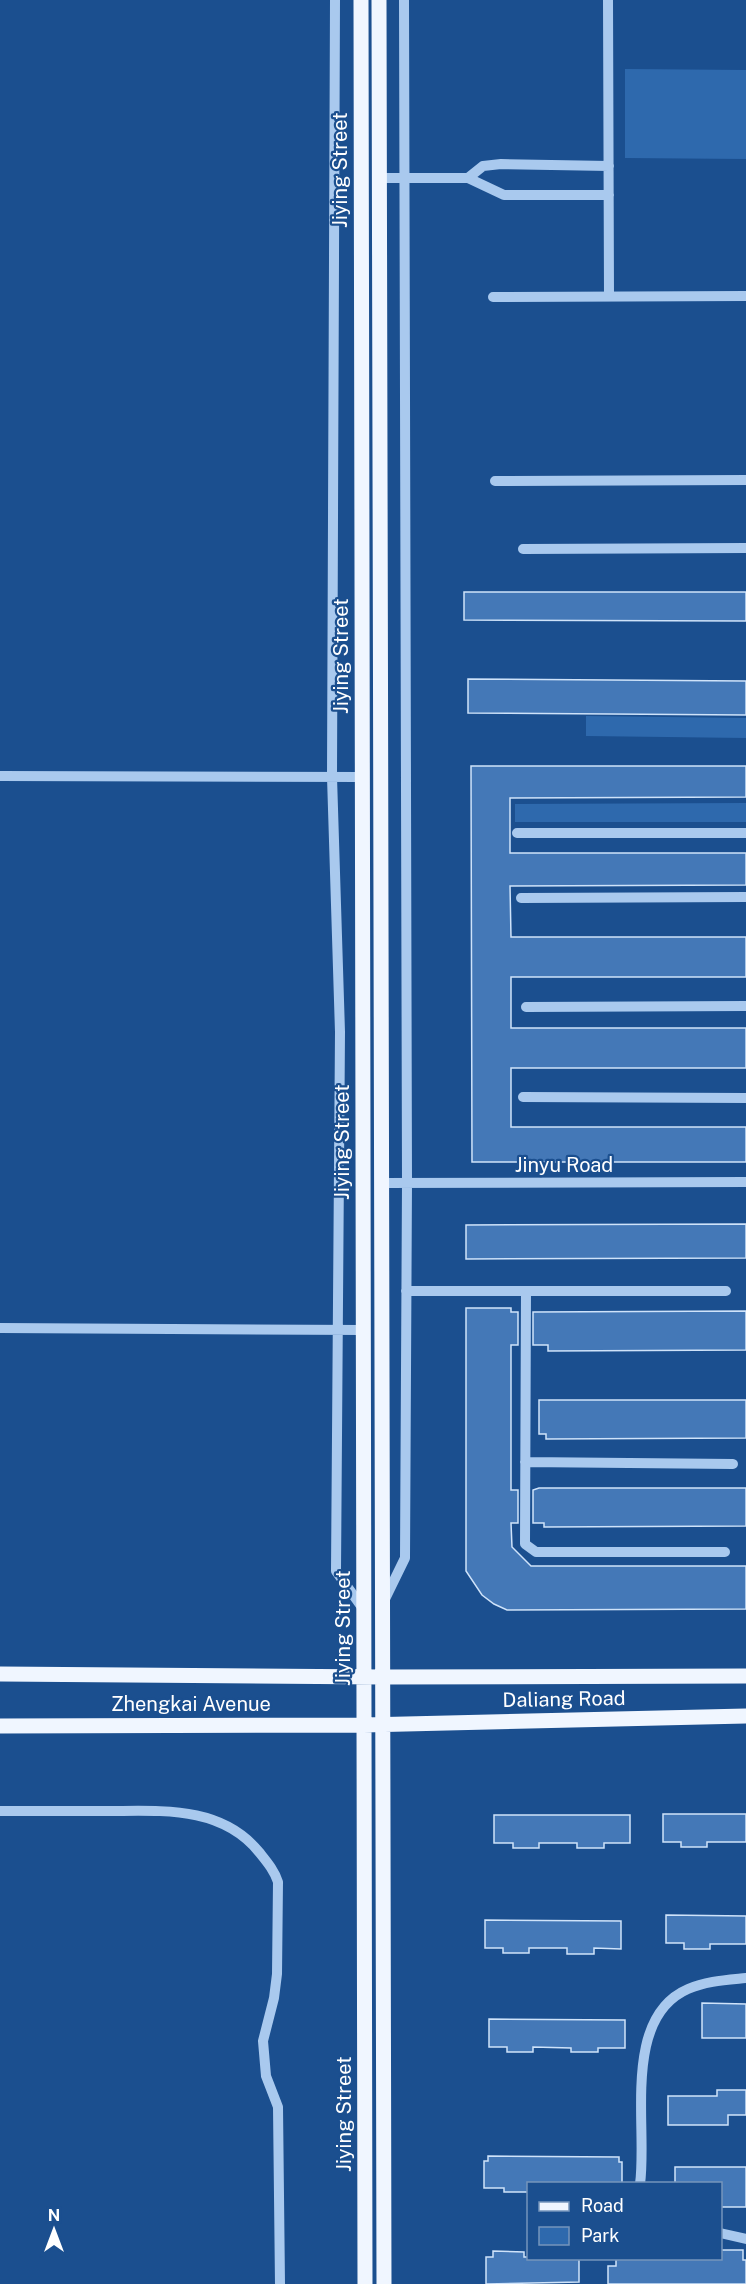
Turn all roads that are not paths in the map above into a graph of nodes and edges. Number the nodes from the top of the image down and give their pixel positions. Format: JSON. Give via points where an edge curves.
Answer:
{"nodes":[{"id":1,"x":335,"y":0,"type":"edge"},
{"id":2,"x":361,"y":0,"type":"edge"},
{"id":3,"x":379,"y":0,"type":"edge"},
{"id":4,"x":404,"y":0,"type":"edge"},
{"id":5,"x":608,"y":0,"type":"edge"},
{"id":6,"x":609,"y":166,"type":"junction"},
{"id":7,"x":379,"y":178,"type":"junction"},
{"id":8,"x":405,"y":178,"type":"junction"},
{"id":9,"x":468,"y":178,"type":"junction"},
{"id":10,"x":609,"y":195,"type":"junction"},
{"id":11,"x":609,"y":296,"type":"junction"},
{"id":12,"x":746,"y":296,"type":"edge"},
{"id":13,"x":494,"y":297,"type":"dead end"},
{"id":14,"x":746,"y":480,"type":"edge"},
{"id":15,"x":495,"y":481,"type":"dead end"},
{"id":16,"x":746,"y":548,"type":"edge"},
{"id":17,"x":523,"y":549,"type":"dead end"},
{"id":18,"x":0,"y":776,"type":"edge"},
{"id":19,"x":332,"y":777,"type":"junction"},
{"id":20,"x":362,"y":777,"type":"junction"},
{"id":21,"x":746,"y":832,"type":"edge"},
{"id":22,"x":517,"y":833,"type":"dead end"},
{"id":23,"x":746,"y":897,"type":"edge"},
{"id":24,"x":521,"y":898,"type":"dead end"},
{"id":25,"x":746,"y":1006,"type":"edge"},
{"id":26,"x":526,"y":1007,"type":"dead end"},
{"id":27,"x":523,"y":1097,"type":"dead end"},
{"id":28,"x":746,"y":1098,"type":"edge"},
{"id":29,"x":746,"y":1182,"type":"edge"},
{"id":30,"x":381,"y":1183,"type":"junction"},
{"id":31,"x":407,"y":1183,"type":"junction"},
{"id":32,"x":406,"y":1291,"type":"junction"},
{"id":33,"x":526,"y":1291,"type":"junction"},
{"id":34,"x":726,"y":1291,"type":"dead end"},
{"id":35,"x":0,"y":1328,"type":"edge"},
{"id":36,"x":339,"y":1330,"type":"junction"},
{"id":37,"x":363,"y":1330,"type":"junction"},
{"id":38,"x":525,"y":1462,"type":"junction"},
{"id":39,"x":733,"y":1464,"type":"dead end"},
{"id":40,"x":725,"y":1551,"type":"dead end"},
{"id":41,"x":382,"y":1604,"type":"junction"},
{"id":42,"x":364,"y":1610,"type":"junction"},
{"id":43,"x":0,"y":1674,"type":"edge"},
{"id":44,"x":746,"y":1676,"type":"edge"},
{"id":45,"x":364,"y":1677,"type":"junction"},
{"id":46,"x":382,"y":1677,"type":"junction"},
{"id":47,"x":746,"y":1716,"type":"edge"},
{"id":48,"x":382,"y":1724,"type":"junction"},
{"id":49,"x":364,"y":1725,"type":"junction"},
{"id":50,"x":0,"y":1726,"type":"edge"},
{"id":51,"x":0,"y":1811,"type":"edge"},
{"id":52,"x":746,"y":1978,"type":"edge"},
{"id":53,"x":640,"y":2182,"type":"edge"},
{"id":54,"x":722,"y":2233,"type":"edge"},
{"id":55,"x":746,"y":2239,"type":"edge"},
{"id":56,"x":280,"y":2284,"type":"edge"},
{"id":57,"x":365,"y":2284,"type":"edge"},
{"id":58,"x":384,"y":2284,"type":"edge"}],
"edges":[{"from":1,"to":19,"type":"street"},
{"from":2,"to":20,"type":"main road","name":"Jiying Street"},
{"from":3,"to":7,"type":"main road","name":"Jiying Street"},
{"from":4,"to":8,"type":"street"},
{"from":5,"to":6,"type":"street"},
{"from":6,"to":9,"type":"street","via":[[501,164],[483,166]]},
{"from":6,"to":10,"type":"street"},
{"from":7,"to":8,"type":"street"},
{"from":7,"to":30,"type":"main road","name":"Jiying Street"},
{"from":8,"to":9,"type":"street"},
{"from":8,"to":31,"type":"street"},
{"from":9,"to":10,"type":"street","via":[[504,195]]},
{"from":10,"to":11,"type":"street"},
{"from":11,"to":12,"type":"street"},
{"from":11,"to":13,"type":"street"},
{"from":14,"to":15,"type":"street"},
{"from":16,"to":17,"type":"street"},
{"from":18,"to":19,"type":"street"},
{"from":19,"to":20,"type":"street"},
{"from":19,"to":36,"type":"street","via":[[340,1032]]},
{"from":20,"to":37,"type":"main road","name":"Jiying Street"},
{"from":21,"to":22,"type":"street"},
{"from":23,"to":24,"type":"street"},
{"from":25,"to":26,"type":"street"},
{"from":27,"to":28,"type":"street"},
{"from":29,"to":31,"type":"street","name":"Jinyu Road"},
{"from":30,"to":31,"type":"street","name":"Jinyu Road"},
{"from":30,"to":41,"type":"main road","name":"Jiying Street"},
{"from":31,"to":32,"type":"street"},
{"from":32,"to":33,"type":"street"},
{"from":32,"to":41,"type":"street","via":[[405,1558]]},
{"from":33,"to":34,"type":"street"},
{"from":33,"to":38,"type":"street"},
{"from":35,"to":36,"type":"street"},
{"from":36,"to":37,"type":"street"},
{"from":36,"to":42,"type":"street","via":[[336,1571]]},
{"from":37,"to":42,"type":"main road","name":"Jiying Street"},
{"from":38,"to":39,"type":"street"},
{"from":38,"to":40,"type":"street","via":[[525,1544],[536,1551]]},
{"from":41,"to":46,"type":"main road","name":"Jiying Street"},
{"from":42,"to":45,"type":"main road","name":"Jiying Street"},
{"from":43,"to":45,"type":"main road","name":"Zhengkai Avenue"},
{"from":44,"to":46,"type":"main road","name":"Daliang Road"},
{"from":45,"to":46,"type":"main road","name":"Zhengkai Avenue"},
{"from":45,"to":49,"type":"main road","name":"Jiying Street"},
{"from":46,"to":48,"type":"main road","name":"Jiying Street"},
{"from":47,"to":48,"type":"main road","name":"Daliang Road"},
{"from":48,"to":49,"type":"main road","name":"Zhengkai Avenue"},
{"from":48,"to":58,"type":"main road","name":"Jiying Street"},
{"from":49,"to":50,"type":"main road","name":"Zhengkai Avenue"},
{"from":49,"to":57,"type":"main road","name":"Jiying Street"},
{"from":51,"to":56,"type":"street","via":[[168,1810],[197,1814],[236,1830],[254,1845],[274,1872],[278,1882],[277,1974],[263,2041],[266,2076],[278,2107]]},
{"from":52,"to":53,"type":"street","via":[[687,1989],[673,1997],[653,2026],[643,2056],[639,2092]]},
{"from":54,"to":55,"type":"street"}]}
